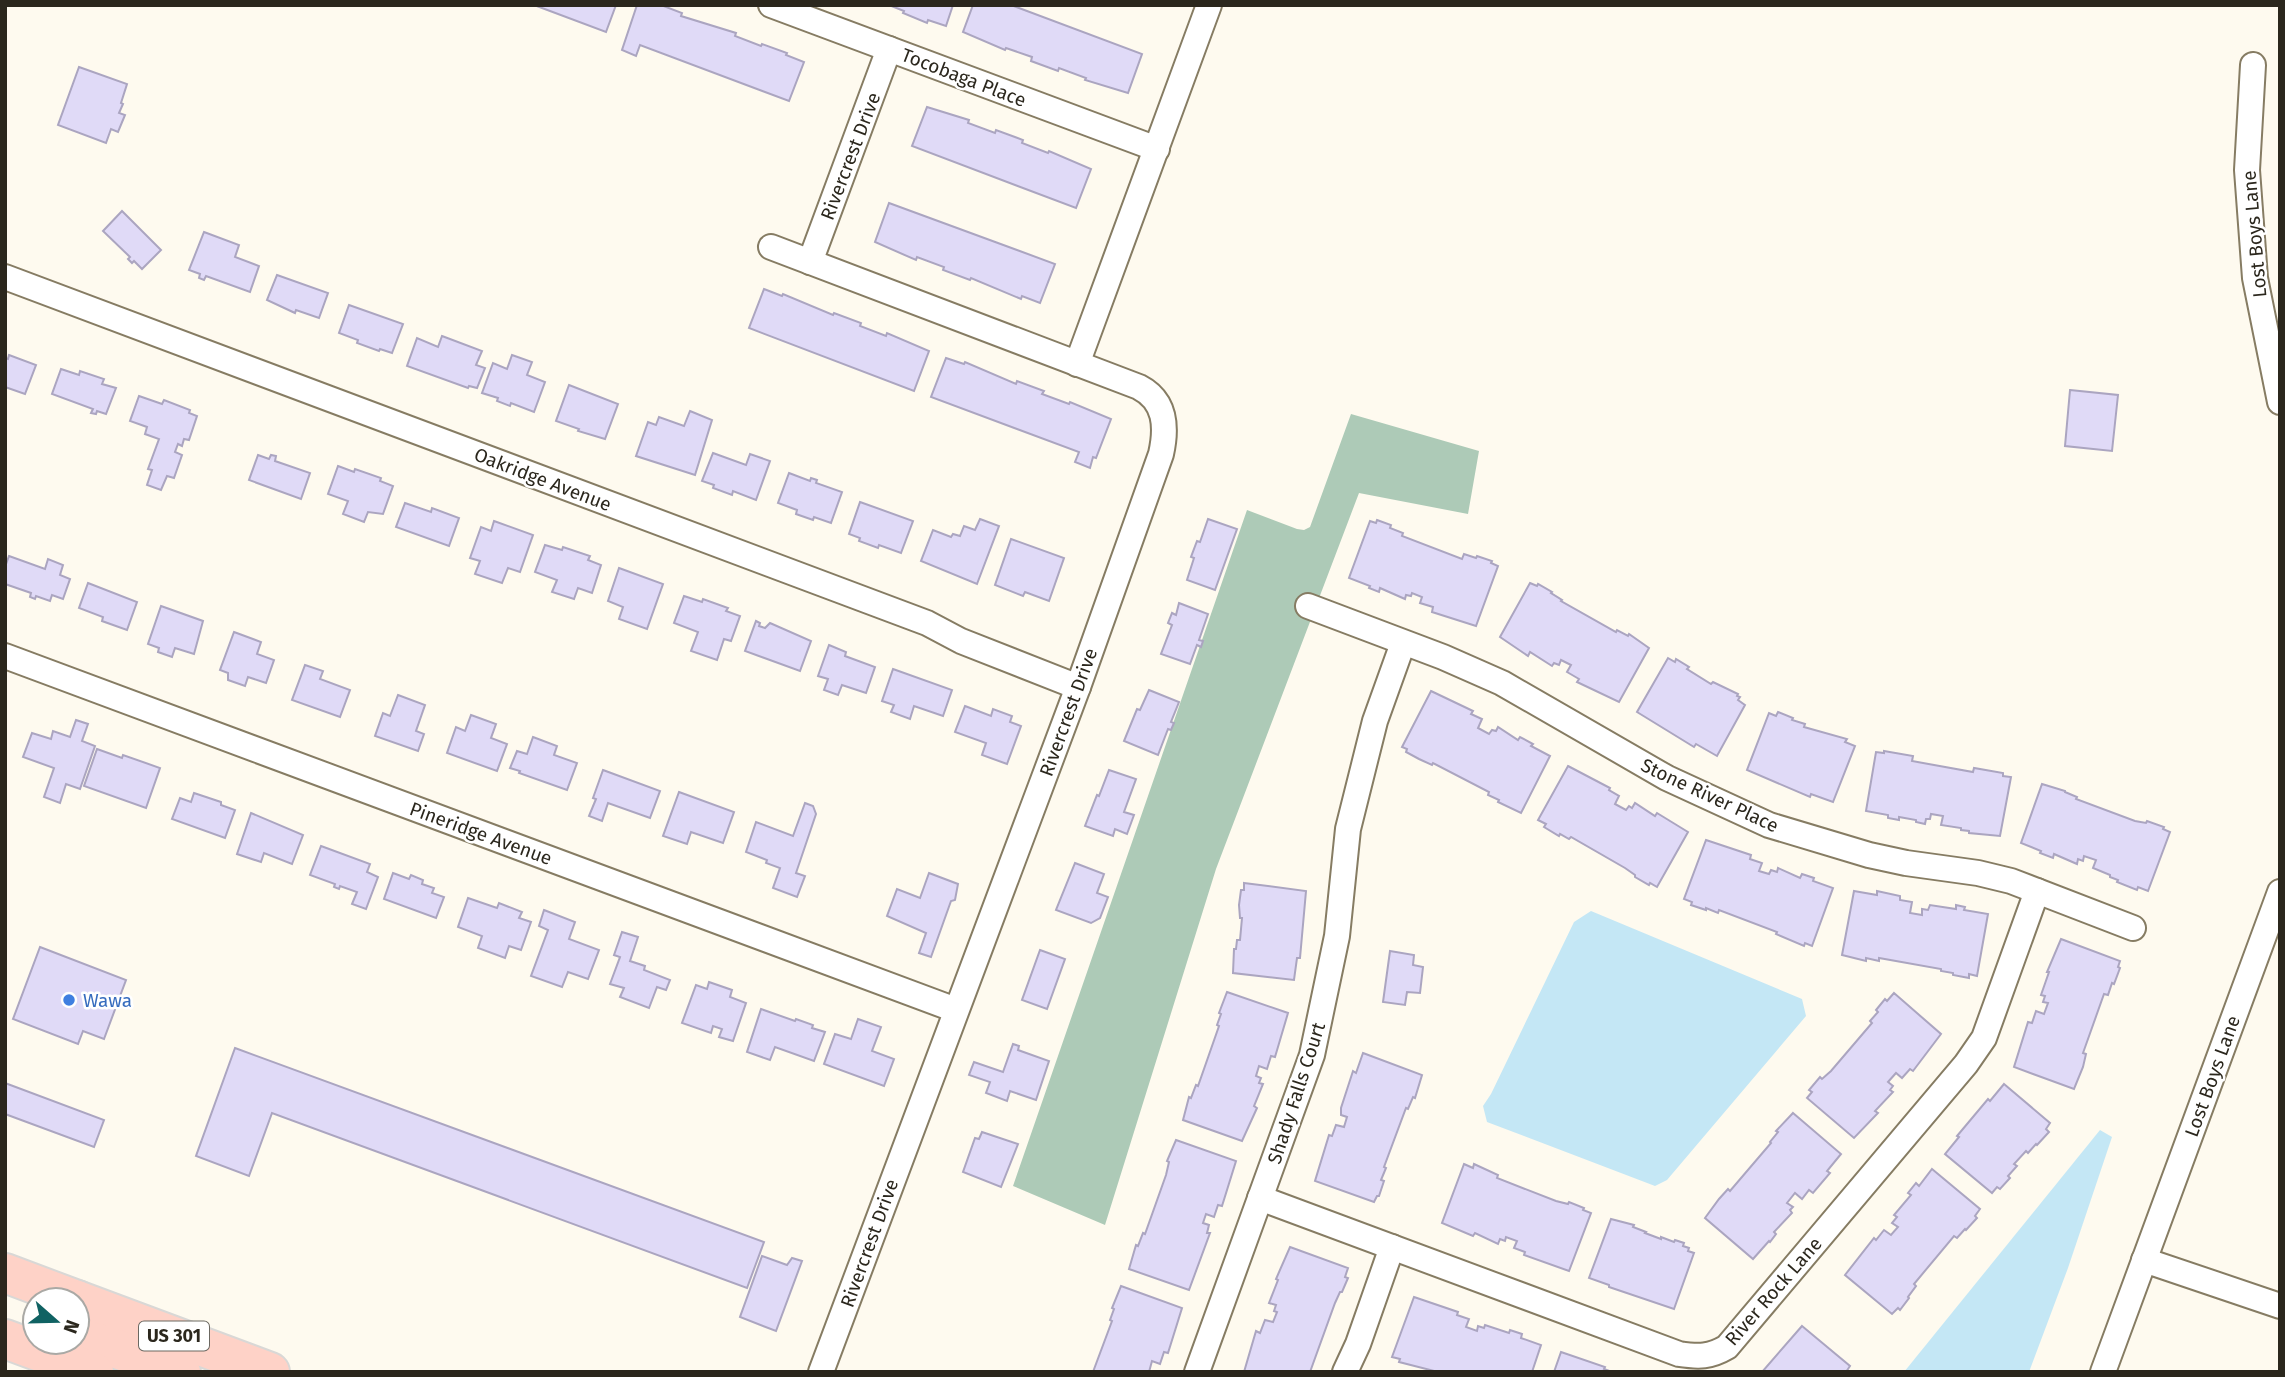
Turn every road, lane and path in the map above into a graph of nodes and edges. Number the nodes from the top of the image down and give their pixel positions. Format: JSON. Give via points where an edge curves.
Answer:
{"nodes":[{"id":1,"x":771,"y":5,"type":"edge"},
{"id":2,"x":1209,"y":5,"type":"edge"},
{"id":3,"x":890,"y":49,"type":"junction"},
{"id":4,"x":2253,"y":65,"type":"dead end"},
{"id":5,"x":1157,"y":149,"type":"junction"},
{"id":6,"x":771,"y":247,"type":"dead end"},
{"id":7,"x":810,"y":262,"type":"junction"},
{"id":8,"x":5,"y":277,"type":"edge"},
{"id":9,"x":1077,"y":364,"type":"junction"},
{"id":10,"x":2280,"y":402,"type":"edge"},
{"id":11,"x":1308,"y":606,"type":"dead end"},
{"id":12,"x":1403,"y":643,"type":"junction"},
{"id":13,"x":5,"y":656,"type":"edge"},
{"id":14,"x":1078,"y":687,"type":"junction"},
{"id":15,"x":2037,"y":891,"type":"junction"},
{"id":16,"x":2280,"y":892,"type":"edge"},
{"id":17,"x":2133,"y":928,"type":"dead end"},
{"id":18,"x":956,"y":1010,"type":"junction"},
{"id":19,"x":1260,"y":1198,"type":"junction"},
{"id":20,"x":1392,"y":1247,"type":"junction"},
{"id":21,"x":2144,"y":1260,"type":"junction"},
{"id":22,"x":5,"y":1273,"type":"edge"},
{"id":23,"x":40,"y":1286,"type":"edge"},
{"id":24,"x":91,"y":1305,"type":"edge"},
{"id":25,"x":2280,"y":1306,"type":"edge"},
{"id":26,"x":91,"y":1343,"type":"edge"},
{"id":27,"x":1359,"y":1344,"type":"junction"},
{"id":28,"x":74,"y":1356,"type":"edge"},
{"id":29,"x":94,"y":1372,"type":"edge"},
{"id":30,"x":181,"y":1372,"type":"edge"},
{"id":31,"x":270,"y":1372,"type":"edge"},
{"id":32,"x":821,"y":1372,"type":"edge"},
{"id":33,"x":1197,"y":1372,"type":"edge"},
{"id":34,"x":1345,"y":1372,"type":"edge"},
{"id":35,"x":1364,"y":1372,"type":"edge"},
{"id":36,"x":2103,"y":1372,"type":"edge"}],
"edges":[{"from":1,"to":3,"type":"street","name":"Tocobaga Place"},
{"from":2,"to":5,"type":"street"},
{"from":3,"to":5,"type":"street","name":"Tocobaga Place"},
{"from":3,"to":7,"type":"street","name":"Rivercrest Drive"},
{"from":4,"to":10,"type":"street","name":"Lost Boys Lane","via":[[2247,170],[2255,278]]},
{"from":5,"to":9,"type":"street"},
{"from":6,"to":7,"type":"street","name":"Rivercrest Drive"},
{"from":7,"to":9,"type":"street","name":"Rivercrest Drive"},
{"from":8,"to":14,"type":"street","name":"Oakridge Avenue","via":[[927,623]]},
{"from":9,"to":14,"type":"street","name":"Rivercrest Drive","via":[[1148,391],[1165,423],[1161,454]]},
{"from":11,"to":12,"type":"street","name":"Stone River Place"},
{"from":12,"to":15,"type":"street","name":"Stone River Place","via":[[1502,683],[1667,778],[1769,825],[1869,855],[1978,873]]},
{"from":12,"to":19,"type":"street","name":"Shady Falls Court","via":[[1375,721],[1348,829],[1337,936],[1312,1055]]},
{"from":13,"to":18,"type":"street","name":"Pineridge Avenue"},
{"from":14,"to":18,"type":"street","name":"Rivercrest Drive"},
{"from":15,"to":17,"type":"street","name":"Stone River Place"},
{"from":15,"to":20,"type":"street","name":"River Rock Lane","via":[[1984,1038],[1966,1064],[1727,1347],[1712,1356],[1679,1354]]},
{"from":16,"to":21,"type":"street","name":"Lost Boys Lane"},
{"from":18,"to":32,"type":"street","name":"Rivercrest Drive"},
{"from":19,"to":20,"type":"street","name":"River Rock Lane"},
{"from":19,"to":33,"type":"street","name":"Shady Falls Court"},
{"from":20,"to":27,"type":"street"},
{"from":21,"to":25,"type":"street"},
{"from":21,"to":36,"type":"street","name":"Lost Boys Lane"},
{"from":22,"to":23,"type":"main road","number":"US 301"},
{"from":24,"to":31,"type":"main road","number":"US 301"},
{"from":26,"to":30,"type":"main road","via":[[103,1343]]},
{"from":27,"to":34,"type":"street"},
{"from":27,"to":35,"type":"street"},
{"from":28,"to":29,"type":"main road"}]}
